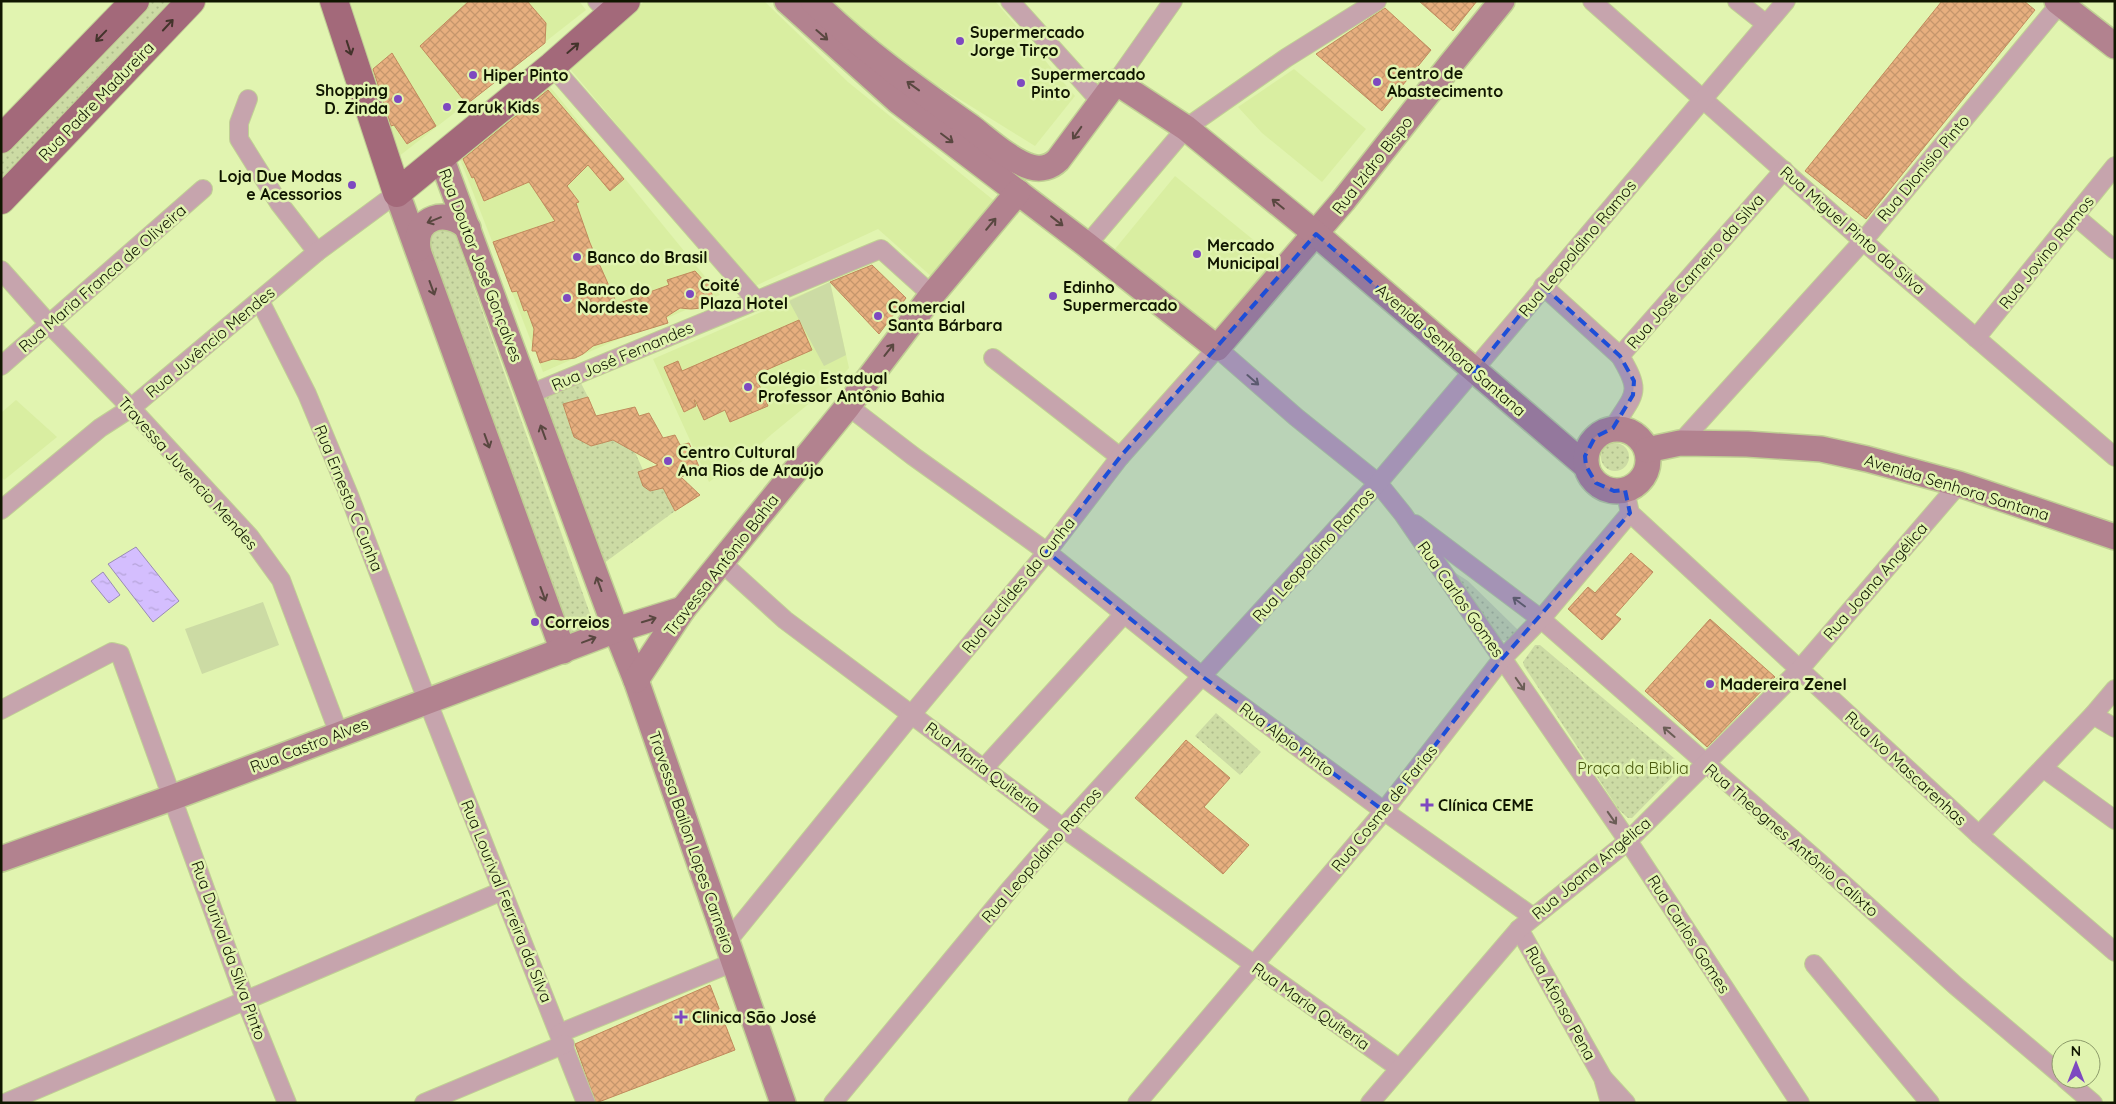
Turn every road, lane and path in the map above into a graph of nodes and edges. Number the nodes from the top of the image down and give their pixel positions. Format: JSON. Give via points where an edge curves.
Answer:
{"nodes":[{"id":1,"x":135,"y":1,"type":"edge"},
{"id":2,"x":191,"y":1,"type":"edge"},
{"id":3,"x":787,"y":1,"type":"edge"},
{"id":4,"x":813,"y":1,"type":"edge"},
{"id":5,"x":1010,"y":1,"type":"edge"},
{"id":6,"x":1173,"y":1,"type":"edge"},
{"id":7,"x":1377,"y":1,"type":"edge"},
{"id":8,"x":1502,"y":1,"type":"edge"},
{"id":9,"x":1592,"y":1,"type":"edge"},
{"id":10,"x":1737,"y":1,"type":"edge"},
{"id":11,"x":1786,"y":1,"type":"edge"},
{"id":12,"x":337,"y":2,"type":"edge"},
{"id":13,"x":2060,"y":2,"type":"edge"},
{"id":14,"x":611,"y":6,"type":"edge"},
{"id":15,"x":1766,"y":24,"type":"junction"},
{"id":16,"x":2115,"y":46,"type":"edge"},
{"id":17,"x":552,"y":66,"type":"junction"},
{"id":18,"x":1116,"y":82,"type":"junction"},
{"id":19,"x":248,"y":98,"type":"dead end"},
{"id":20,"x":1703,"y":100,"type":"junction"},
{"id":21,"x":1100,"y":101,"type":"junction"},
{"id":22,"x":1186,"y":128,"type":"junction"},
{"id":23,"x":1,"y":140,"type":"edge"},
{"id":24,"x":441,"y":157,"type":"junction"},
{"id":25,"x":2115,"y":166,"type":"edge"},
{"id":26,"x":1784,"y":170,"type":"junction"},
{"id":27,"x":203,"y":189,"type":"dead end"},
{"id":28,"x":1018,"y":192,"type":"junction"},
{"id":29,"x":397,"y":193,"type":"junction"},
{"id":30,"x":1,"y":200,"type":"edge"},
{"id":31,"x":2075,"y":216,"type":"junction"},
{"id":32,"x":468,"y":228,"type":"junction"},
{"id":33,"x":1316,"y":234,"type":"junction"},
{"id":34,"x":1863,"y":241,"type":"junction"},
{"id":35,"x":1087,"y":245,"type":"junction"},
{"id":36,"x":418,"y":248,"type":"junction"},
{"id":37,"x":2115,"y":250,"type":"edge"},
{"id":38,"x":317,"y":252,"type":"junction"},
{"id":39,"x":1,"y":270,"type":"edge"},
{"id":40,"x":1543,"y":286,"type":"junction"},
{"id":41,"x":932,"y":295,"type":"junction"},
{"id":42,"x":756,"y":300,"type":"junction"},
{"id":43,"x":260,"y":301,"type":"junction"},
{"id":44,"x":49,"y":324,"type":"junction"},
{"id":45,"x":1976,"y":338,"type":"junction"},
{"id":46,"x":1217,"y":348,"type":"junction"},
{"id":47,"x":1620,"y":356,"type":"junction"},
{"id":48,"x":994,"y":358,"type":"dead end"},
{"id":49,"x":1,"y":366,"type":"edge"},
{"id":50,"x":1474,"y":372,"type":"junction"},
{"id":51,"x":530,"y":394,"type":"junction"},
{"id":52,"x":848,"y":406,"type":"junction"},
{"id":53,"x":130,"y":408,"type":"junction"},
{"id":54,"x":1613,"y":428,"type":"junction"},
{"id":55,"x":1680,"y":443,"type":"junction"},
{"id":56,"x":1647,"y":450,"type":"junction"},
{"id":57,"x":1120,"y":457,"type":"junction"},
{"id":58,"x":2115,"y":457,"type":"edge"},
{"id":59,"x":1586,"y":466,"type":"junction"},
{"id":60,"x":1378,"y":483,"type":"junction"},
{"id":61,"x":1960,"y":484,"type":"junction"},
{"id":62,"x":1627,"y":501,"type":"junction"},
{"id":63,"x":1,"y":510,"type":"edge"},
{"id":64,"x":1402,"y":514,"type":"junction"},
{"id":65,"x":2115,"y":537,"type":"edge"},
{"id":66,"x":1047,"y":552,"type":"junction"},
{"id":67,"x":722,"y":562,"type":"junction"},
{"id":68,"x":683,"y":609,"type":"junction"},
{"id":69,"x":1124,"y":614,"type":"junction"},
{"id":70,"x":1541,"y":619,"type":"junction"},
{"id":71,"x":616,"y":630,"type":"junction"},
{"id":72,"x":563,"y":650,"type":"junction"},
{"id":73,"x":1502,"y":659,"type":"junction"},
{"id":74,"x":1799,"y":670,"type":"junction"},
{"id":75,"x":1203,"y":677,"type":"junction"},
{"id":76,"x":636,"y":680,"type":"junction"},
{"id":77,"x":2115,"y":690,"type":"edge"},
{"id":78,"x":427,"y":700,"type":"junction"},
{"id":79,"x":1,"y":710,"type":"edge"},
{"id":80,"x":912,"y":714,"type":"junction"},
{"id":81,"x":2094,"y":714,"type":"junction"},
{"id":82,"x":2115,"y":728,"type":"edge"},
{"id":83,"x":339,"y":734,"type":"junction"},
{"id":84,"x":1705,"y":764,"type":"junction"},
{"id":85,"x":984,"y":768,"type":"junction"},
{"id":86,"x":2043,"y":768,"type":"junction"},
{"id":87,"x":174,"y":797,"type":"junction"},
{"id":88,"x":1384,"y":810,"type":"junction"},
{"id":89,"x":2115,"y":820,"type":"edge"},
{"id":90,"x":1063,"y":828,"type":"junction"},
{"id":91,"x":1979,"y":835,"type":"junction"},
{"id":92,"x":1628,"y":841,"type":"junction"},
{"id":93,"x":1,"y":859,"type":"edge"},
{"id":94,"x":502,"y":891,"type":"junction"},
{"id":95,"x":1533,"y":917,"type":"junction"},
{"id":96,"x":1519,"y":928,"type":"junction"},
{"id":97,"x":730,"y":952,"type":"junction"},
{"id":98,"x":2115,"y":952,"type":"edge"},
{"id":99,"x":1814,"y":964,"type":"dead end"},
{"id":100,"x":1253,"y":965,"type":"junction"},
{"id":101,"x":245,"y":999,"type":"junction"},
{"id":102,"x":562,"y":1039,"type":"junction"},
{"id":103,"x":2051,"y":1067,"type":"edge"},
{"id":104,"x":1399,"y":1068,"type":"junction"},
{"id":105,"x":1603,"y":1078,"type":"junction"},
{"id":106,"x":2077,"y":1089,"type":"edge"},
{"id":107,"x":5,"y":1103,"type":"edge"},
{"id":108,"x":287,"y":1103,"type":"edge"},
{"id":109,"x":424,"y":1103,"type":"edge"},
{"id":110,"x":586,"y":1103,"type":"edge"},
{"id":111,"x":783,"y":1103,"type":"edge"},
{"id":112,"x":833,"y":1103,"type":"edge"},
{"id":113,"x":1137,"y":1103,"type":"edge"},
{"id":114,"x":1370,"y":1103,"type":"edge"},
{"id":115,"x":1610,"y":1103,"type":"edge"},
{"id":116,"x":1626,"y":1103,"type":"edge"},
{"id":117,"x":1800,"y":1103,"type":"edge"},
{"id":118,"x":1930,"y":1103,"type":"edge"},
{"id":119,"x":2093,"y":1103,"type":"edge"}],
"edges":[{"from":1,"to":23,"type":"main road","one_way":true},
{"from":30,"to":2,"type":"main road","name":"Rua Padre Madureira","one_way":true},
{"from":3,"to":28,"type":"street","name":"Rua Carlos Gomes","one_way":true,"via":[[898,101]]},
{"from":21,"to":4,"type":"street","one_way":true,"via":[[1052,166],[1032,168],[1004,152],[901,78]]},
{"from":5,"to":21,"type":"street"},
{"from":6,"to":18,"type":"street"},
{"from":7,"to":22,"type":"street","via":[[1286,58]]},
{"from":8,"to":33,"type":"street","name":"Rua Izidro Bispo"},
{"from":9,"to":20,"type":"street","name":"Rua Miguel Pinto da Silva"},
{"from":10,"to":15,"type":"street"},
{"from":11,"to":15,"type":"street","name":"Rua Leopoldino Ramos"},
{"from":12,"to":29,"type":"main road","one_way":true},
{"from":13,"to":16,"type":"street"},
{"from":13,"to":34,"type":"street","name":"Rua Dionisio Pinto"},
{"from":17,"to":14,"type":"main road","one_way":true},
{"from":15,"to":20,"type":"street","name":"Rua Leopoldino Ramos"},
{"from":17,"to":24,"type":"main road"},
{"from":17,"to":42,"type":"street"},
{"from":18,"to":21,"type":"street"},
{"from":18,"to":22,"type":"street","name":"Avenida Senhora Santana"},
{"from":19,"to":38,"type":"street","via":[[239,123],[239,139],[279,203]]},
{"from":20,"to":26,"type":"street","name":"Rua Miguel Pinto da Silva"},
{"from":20,"to":40,"type":"street","name":"Rua Leopoldino Ramos"},
{"from":33,"to":22,"type":"street","name":"Avenida Senhora Santana","one_way":true},
{"from":22,"to":35,"type":"street"},
{"from":24,"to":29,"type":"main road","name":"Rua Doutor José Gonçalves"},
{"from":24,"to":32,"type":"street","name":"Rua Doutor José Gonçalves"},
{"from":25,"to":31,"type":"street","name":"Rua Jovino Ramos"},
{"from":26,"to":34,"type":"street","name":"Rua Miguel Pinto da Silva"},
{"from":26,"to":47,"type":"street","name":"Rua José Carneiro da Silva"},
{"from":27,"to":44,"type":"street","name":"Rua Maria Franca de Oliveira"},
{"from":28,"to":35,"type":"street","name":"Rua Carlos Gomes","one_way":true},
{"from":41,"to":28,"type":"street","name":"Travessa Antônio Bahia","one_way":true},
{"from":29,"to":36,"type":"street"},
{"from":29,"to":38,"type":"street","name":"Rua Juvêncio Mendes"},
{"from":31,"to":37,"type":"street"},
{"from":31,"to":45,"type":"street","name":"Rua Jovino Ramos"},
{"from":32,"to":36,"type":"street","one_way":true,"via":[[454,218],[440,216],[421,227],[417,235]]},
{"from":32,"to":51,"type":"street","name":"Rua Doutor José Gonçalves"},
{"from":33,"to":46,"type":"street","name":"Rua Euclides da Cunha"},
{"from":33,"to":50,"type":"street","name":"Avenida Senhora Santana"},
{"from":34,"to":45,"type":"street","name":"Rua Miguel Pinto da Silva"},
{"from":34,"to":55,"type":"street","name":"Rua Dionisio Pinto"},
{"from":35,"to":46,"type":"street","name":"Rua Carlos Gomes"},
{"from":36,"to":72,"type":"street","one_way":true},
{"from":38,"to":43,"type":"street","name":"Rua Juvêncio Mendes"},
{"from":39,"to":44,"type":"street","name":"Travessa Juvencio Mendes"},
{"from":40,"to":47,"type":"street"},
{"from":40,"to":50,"type":"street","name":"Rua Leopoldino Ramos"},
{"from":41,"to":42,"type":"street","name":"Rua José Fernandes","via":[[881,250]]},
{"from":52,"to":41,"type":"street","name":"Travessa Antônio Bahia","one_way":true},
{"from":42,"to":51,"type":"street","name":"Rua José Fernandes"},
{"from":43,"to":53,"type":"street","name":"Rua Juvêncio Mendes"},
{"from":43,"to":78,"type":"street","name":"Rua Ernesto C Cunha","via":[[311,403]]},
{"from":44,"to":49,"type":"street","name":"Rua Maria Franca de Oliveira"},
{"from":44,"to":53,"type":"street","name":"Travessa Juvencio Mendes"},
{"from":45,"to":58,"type":"street","name":"Rua Miguel Pinto da Silva"},
{"from":46,"to":57,"type":"street","name":"Rua Euclides da Cunha"},
{"from":46,"to":60,"type":"street","name":"Rua Carlos Gomes","one_way":true},
{"from":47,"to":54,"type":"street","name":"Rua José Carneiro da Silva","via":[[1635,390]]},
{"from":48,"to":57,"type":"street"},
{"from":50,"to":59,"type":"street","name":"Avenida Senhora Santana"},
{"from":50,"to":60,"type":"street","name":"Rua Leopoldino Ramos"},
{"from":71,"to":51,"type":"street","name":"Rua Doutor José Gonçalves","one_way":true},
{"from":52,"to":66,"type":"street"},
{"from":52,"to":67,"type":"street","name":"Travessa Antônio Bahia"},
{"from":53,"to":63,"type":"street","name":"Rua Juvêncio Mendes","via":[[100,428]]},
{"from":53,"to":83,"type":"street","name":"Travessa Juvencio Mendes","via":[[250,537],[281,580]]},
{"from":54,"to":56,"type":"street","via":[[1631,431],[1644,442]]},
{"from":54,"to":59,"type":"street","via":[[1595,437],[1587,451]]},
{"from":55,"to":56,"type":"street","name":"Avenida Senhora Santana"},
{"from":55,"to":61,"type":"street","name":"Avenida Senhora Santana","via":[[1821,449]]},
{"from":56,"to":62,"type":"street","via":[[1648,465]]},
{"from":57,"to":66,"type":"street","name":"Rua Euclides da Cunha"},
{"from":59,"to":62,"type":"street","name":"Avenida Senhora Santana","via":[[1596,483]]},
{"from":60,"to":64,"type":"street","name":"Rua Carlos Gomes"},
{"from":60,"to":75,"type":"street","name":"Rua Leopoldino Ramos"},
{"from":61,"to":65,"type":"street","name":"Avenida Senhora Santana"},
{"from":61,"to":74,"type":"street","name":"Rua Joana Angélica"},
{"from":62,"to":70,"type":"street","name":"Rua Cosme de Farias"},
{"from":62,"to":74,"type":"street","name":"Rua Ivo Mascarenhas"},
{"from":70,"to":64,"type":"street","name":"Rua Theognes Antônio Calixto","one_way":true},
{"from":64,"to":73,"type":"street","name":"Rua Carlos Gomes"},
{"from":66,"to":69,"type":"street","name":"Rua Alpio Pinto"},
{"from":66,"to":80,"type":"street","name":"Rua Euclides da Cunha"},
{"from":67,"to":68,"type":"street","name":"Travessa Antônio Bahia"},
{"from":67,"to":80,"type":"street","name":"Rua Maria Quiteria","via":[[785,620]]},
{"from":71,"to":68,"type":"street","name":"Rua Castro Alves","one_way":true},
{"from":68,"to":76,"type":"street","name":"Travessa Antônio Bahia"},
{"from":69,"to":75,"type":"street","name":"Rua Alpio Pinto"},
{"from":69,"to":85,"type":"street"},
{"from":70,"to":73,"type":"street","name":"Rua Cosme de Farias"},
{"from":84,"to":70,"type":"street","name":"Rua Theognes Antônio Calixto","one_way":true},
{"from":72,"to":71,"type":"street","name":"Rua Castro Alves","one_way":true},
{"from":71,"to":76,"type":"street","name":"Travessa Bailon Lopes Carneiro"},
{"from":72,"to":78,"type":"street","name":"Rua Castro Alves"},
{"from":73,"to":88,"type":"street","name":"Rua Cosme de Farias"},
{"from":73,"to":92,"type":"street","name":"Rua Carlos Gomes","one_way":true},
{"from":74,"to":84,"type":"street","name":"Rua Joana Angélica"},
{"from":74,"to":91,"type":"street","name":"Rua Ivo Mascarenhas"},
{"from":75,"to":88,"type":"street","name":"Rua Alpio Pinto"},
{"from":75,"to":90,"type":"street","name":"Rua Leopoldino Ramos"},
{"from":76,"to":97,"type":"street","name":"Travessa Bailon Lopes Carneiro"},
{"from":77,"to":81,"type":"street"},
{"from":78,"to":83,"type":"street","name":"Rua Castro Alves"},
{"from":78,"to":94,"type":"street","name":"Rua Lourival Ferreira da Silva"},
{"from":79,"to":87,"type":"street","name":"Rua Durival da Silva Pinto","via":[[112,652],[120,654]]},
{"from":80,"to":85,"type":"street","name":"Rua Maria Quiteria"},
{"from":80,"to":97,"type":"street","name":"Rua Euclides da Cunha"},
{"from":81,"to":82,"type":"street"},
{"from":81,"to":86,"type":"street"},
{"from":83,"to":87,"type":"street","name":"Rua Castro Alves"},
{"from":84,"to":92,"type":"street","name":"Rua Joana Angélica"},
{"from":84,"to":103,"type":"street","name":"Rua Theognes Antônio Calixto"},
{"from":85,"to":90,"type":"street","name":"Rua Maria Quiteria"},
{"from":86,"to":89,"type":"street"},
{"from":86,"to":91,"type":"street"},
{"from":87,"to":93,"type":"street","name":"Rua Castro Alves"},
{"from":87,"to":101,"type":"street","name":"Rua Durival da Silva Pinto"},
{"from":88,"to":95,"type":"street","name":"Rua Alpio Pinto"},
{"from":88,"to":100,"type":"street","name":"Rua Cosme de Farias"},
{"from":90,"to":100,"type":"street","name":"Rua Maria Quiteria"},
{"from":90,"to":112,"type":"street","name":"Rua Leopoldino Ramos"},
{"from":91,"to":98,"type":"street","name":"Rua Ivo Mascarenhas"},
{"from":92,"to":95,"type":"street","name":"Rua Joana Angélica"},
{"from":92,"to":117,"type":"street","name":"Rua Carlos Gomes"},
{"from":94,"to":101,"type":"street"},
{"from":94,"to":102,"type":"street","name":"Rua Lourival Ferreira da Silva"},
{"from":95,"to":96,"type":"street","name":"Rua Joana Angélica"},
{"from":96,"to":104,"type":"street","name":"Rua Joana Angélica"},
{"from":96,"to":105,"type":"street","name":"Rua Afonso Pena"},
{"from":97,"to":102,"type":"street","name":"Travessa Bailon Lopes Carneiro"},
{"from":97,"to":111,"type":"street"},
{"from":99,"to":118,"type":"street"},
{"from":100,"to":104,"type":"street","name":"Rua Maria Quiteria"},
{"from":100,"to":113,"type":"street","name":"Rua Cosme de Farias"},
{"from":101,"to":107,"type":"street"},
{"from":101,"to":108,"type":"street","name":"Rua Durival da Silva Pinto"},
{"from":102,"to":109,"type":"street","name":"Travessa Bailon Lopes Carneiro"},
{"from":102,"to":110,"type":"street","name":"Rua Lourival Ferreira da Silva"},
{"from":104,"to":114,"type":"street","name":"Rua Joana Angélica"},
{"from":105,"to":115,"type":"street","name":"Rua Afonso Pena"},
{"from":105,"to":116,"type":"street","name":"Rua Afonso Pena"},
{"from":106,"to":119,"type":"street"}]}
